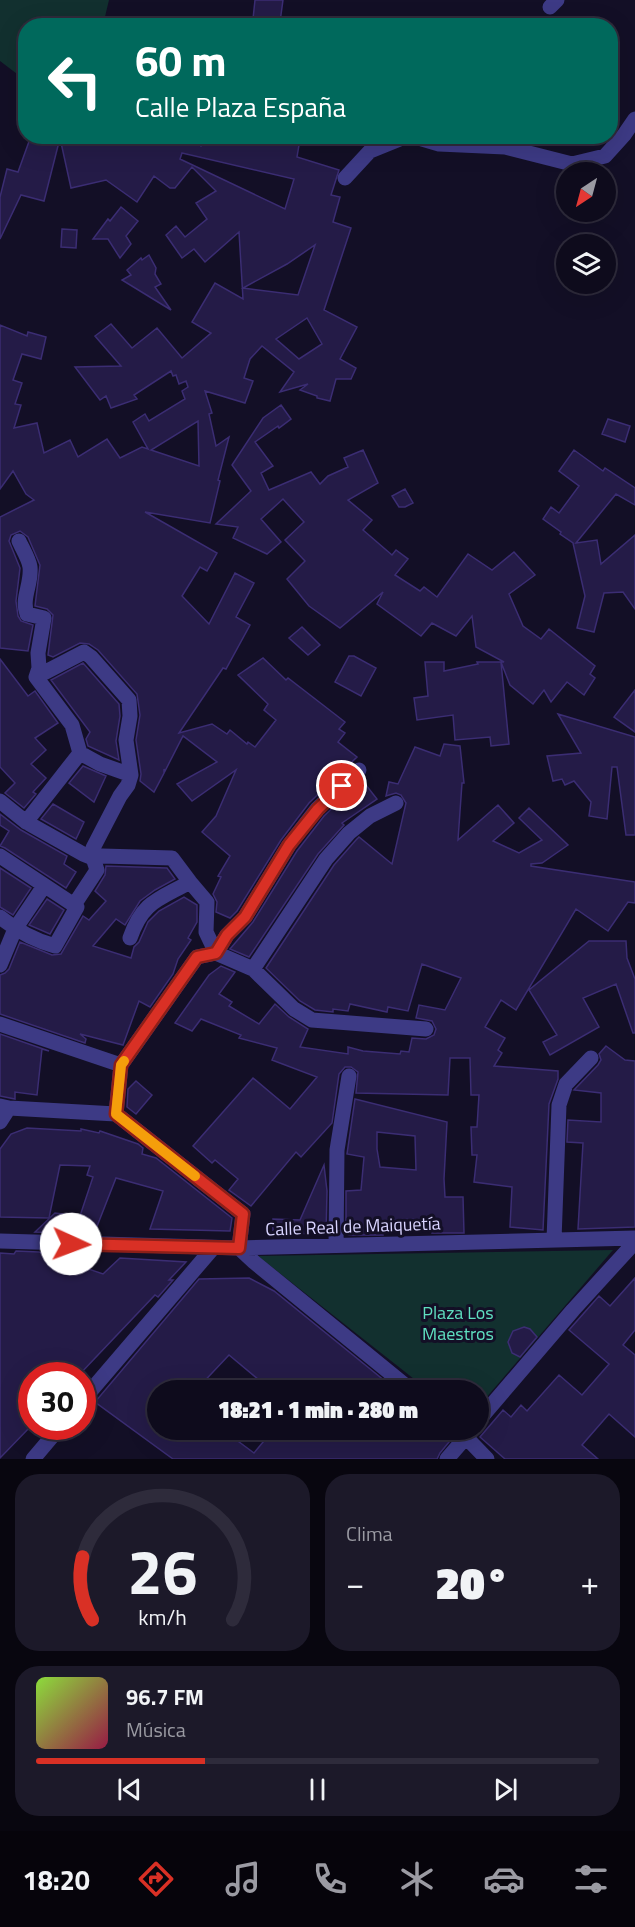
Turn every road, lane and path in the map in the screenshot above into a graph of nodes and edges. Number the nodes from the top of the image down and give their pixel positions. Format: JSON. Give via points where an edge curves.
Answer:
{"nodes":[{"id":1,"x":635,"y":119,"type":"edge"},
{"id":2,"x":618,"y":142,"type":"edge"},
{"id":3,"x":387,"y":144,"type":"edge"},
{"id":4,"x":439,"y":144,"type":"edge"},
{"id":5,"x":616,"y":144,"type":"edge"},
{"id":6,"x":345,"y":178,"type":"dead end"},
{"id":7,"x":19,"y":541,"type":"dead end"},
{"id":8,"x":36,"y":678,"type":"junction"},
{"id":9,"x":80,"y":753,"type":"junction"},
{"id":10,"x":358,"y":770,"type":"dead end"},
{"id":11,"x":131,"y":775,"type":"junction"},
{"id":12,"x":0,"y":801,"type":"edge"},
{"id":13,"x":396,"y":803,"type":"dead end"},
{"id":14,"x":26,"y":822,"type":"junction"},
{"id":15,"x":0,"y":856,"type":"edge"},
{"id":16,"x":93,"y":858,"type":"junction"},
{"id":17,"x":190,"y":882,"type":"junction"},
{"id":18,"x":44,"y":886,"type":"junction"},
{"id":19,"x":74,"y":905,"type":"junction"},
{"id":20,"x":0,"y":917,"type":"edge"},
{"id":21,"x":15,"y":929,"type":"junction"},
{"id":22,"x":130,"y":938,"type":"dead end"},
{"id":23,"x":216,"y":953,"type":"junction"},
{"id":24,"x":0,"y":965,"type":"edge"},
{"id":25,"x":253,"y":969,"type":"junction"},
{"id":26,"x":0,"y":1024,"type":"edge"},
{"id":27,"x":426,"y":1029,"type":"dead end"},
{"id":28,"x":591,"y":1058,"type":"dead end"},
{"id":29,"x":121,"y":1065,"type":"junction"},
{"id":30,"x":349,"y":1076,"type":"dead end"},
{"id":31,"x":5,"y":1107,"type":"edge"},
{"id":32,"x":116,"y":1114,"type":"junction"},
{"id":33,"x":0,"y":1122,"type":"edge"},
{"id":34,"x":554,"y":1240,"type":"junction"},
{"id":35,"x":635,"y":1240,"type":"edge"},
{"id":36,"x":0,"y":1241,"type":"edge"},
{"id":37,"x":336,"y":1245,"type":"junction"},
{"id":38,"x":213,"y":1248,"type":"junction"},
{"id":39,"x":239,"y":1248,"type":"junction"},
{"id":40,"x":399,"y":1380,"type":"edge"},
{"id":41,"x":96,"y":1385,"type":"edge"},
{"id":42,"x":489,"y":1408,"type":"edge"},
{"id":43,"x":49,"y":1440,"type":"edge"},
{"id":44,"x":460,"y":1440,"type":"edge"},
{"id":45,"x":472,"y":1440,"type":"edge"},
{"id":46,"x":33,"y":1459,"type":"edge"},
{"id":47,"x":447,"y":1459,"type":"edge"},
{"id":48,"x":487,"y":1459,"type":"edge"}],
"edges":[{"from":1,"to":2,"type":"street"},
{"from":3,"to":6,"type":"street","via":[[370,151]]},
{"from":4,"to":5,"type":"street","via":[[505,147],[572,164],[605,156]]},
{"from":7,"to":8,"type":"street","via":[[30,567],[26,612],[44,618]]},
{"from":8,"to":9,"type":"street","via":[[72,725]]},
{"from":8,"to":11,"type":"street","via":[[84,652],[91,657],[129,700],[126,740]]},
{"from":9,"to":11,"type":"street"},
{"from":9,"to":14,"type":"street"},
{"from":10,"to":23,"type":"street","via":[[318,809],[289,845],[245,917]]},
{"from":11,"to":16,"type":"street","via":[[93,848]]},
{"from":12,"to":14,"type":"street"},
{"from":13,"to":25,"type":"street","via":[[370,816],[326,859]]},
{"from":14,"to":16,"type":"street"},
{"from":15,"to":18,"type":"street"},
{"from":16,"to":17,"type":"street","via":[[172,858]]},
{"from":16,"to":19,"type":"street","via":[[97,870]]},
{"from":17,"to":22,"type":"street","via":[[147,906]]},
{"from":17,"to":23,"type":"street","via":[[207,902],[206,932]]},
{"from":18,"to":19,"type":"street"},
{"from":18,"to":21,"type":"street"},
{"from":19,"to":21,"type":"street","via":[[77,907],[55,946]]},
{"from":20,"to":21,"type":"street"},
{"from":21,"to":24,"type":"street"},
{"from":23,"to":25,"type":"street"},
{"from":23,"to":29,"type":"street","via":[[197,957]]},
{"from":25,"to":27,"type":"street","via":[[294,1010],[312,1020]]},
{"from":26,"to":29,"type":"street"},
{"from":28,"to":34,"type":"street","via":[[566,1084],[559,1104]]},
{"from":29,"to":32,"type":"street"},
{"from":30,"to":37,"type":"street","via":[[337,1150]]},
{"from":31,"to":32,"type":"street"},
{"from":31,"to":33,"type":"street"},
{"from":32,"to":39,"type":"street","via":[[243,1214]]},
{"from":34,"to":35,"type":"street","name":"Calle Real de Maiquetía"},
{"from":34,"to":37,"type":"street","name":"Calle Real de Maiquetía"},
{"from":35,"to":42,"type":"street"},
{"from":36,"to":38,"type":"street","name":"Calle Real de Maiquetía"},
{"from":37,"to":39,"type":"street","name":"Calle Real de Maiquetía"},
{"from":38,"to":39,"type":"street","name":"Calle Real de Maiquetía"},
{"from":38,"to":41,"type":"street"},
{"from":39,"to":40,"type":"street"},
{"from":43,"to":46,"type":"street"},
{"from":44,"to":47,"type":"street"},
{"from":45,"to":48,"type":"street"}]}
